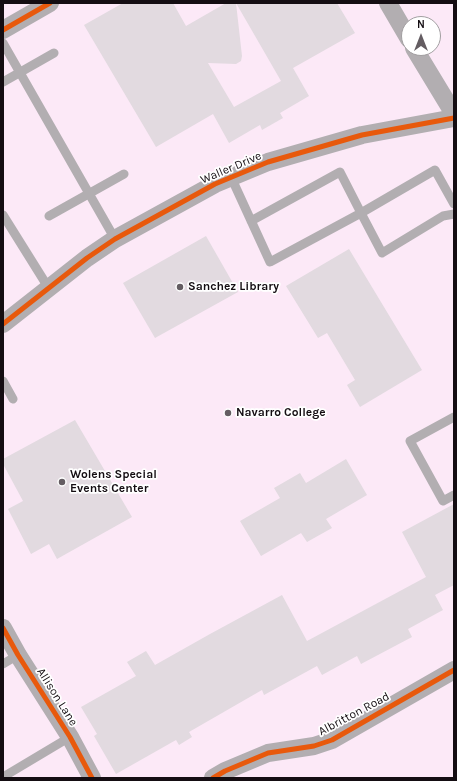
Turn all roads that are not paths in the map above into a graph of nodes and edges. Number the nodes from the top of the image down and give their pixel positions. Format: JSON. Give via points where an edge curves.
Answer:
{"nodes":[{"id":1,"x":50,"y":3,"type":"edge"},
{"id":2,"x":388,"y":3,"type":"edge"},
{"id":3,"x":401,"y":25,"type":"edge"},
{"id":4,"x":3,"y":30,"type":"edge"},
{"id":5,"x":3,"y":43,"type":"edge"},
{"id":6,"x":54,"y":53,"type":"dead end"},
{"id":7,"x":419,"y":56,"type":"edge"},
{"id":8,"x":20,"y":73,"type":"junction"},
{"id":9,"x":3,"y":82,"type":"edge"},
{"id":10,"x":454,"y":114,"type":"edge"},
{"id":11,"x":454,"y":118,"type":"edge"},
{"id":12,"x":124,"y":174,"type":"dead end"},
{"id":13,"x":231,"y":177,"type":"junction"},
{"id":14,"x":89,"y":193,"type":"junction"},
{"id":15,"x":454,"y":204,"type":"edge"},
{"id":16,"x":361,"y":213,"type":"junction"},
{"id":17,"x":454,"y":214,"type":"edge"},
{"id":18,"x":3,"y":215,"type":"edge"},
{"id":19,"x":49,"y":216,"type":"dead end"},
{"id":20,"x":251,"y":221,"type":"junction"},
{"id":21,"x":115,"y":239,"type":"junction"},
{"id":22,"x":48,"y":287,"type":"junction"},
{"id":23,"x":3,"y":324,"type":"edge"},
{"id":24,"x":3,"y":380,"type":"edge"},
{"id":25,"x":13,"y":399,"type":"dead end"},
{"id":26,"x":454,"y":417,"type":"edge"},
{"id":27,"x":454,"y":495,"type":"edge"},
{"id":28,"x":3,"y":628,"type":"edge"},
{"id":29,"x":18,"y":655,"type":"junction"},
{"id":30,"x":3,"y":664,"type":"edge"},
{"id":31,"x":454,"y":670,"type":"edge"},
{"id":32,"x":70,"y":737,"type":"junction"},
{"id":33,"x":3,"y":777,"type":"edge"},
{"id":34,"x":92,"y":778,"type":"edge"},
{"id":35,"x":213,"y":778,"type":"edge"}],
"edges":[{"from":1,"to":4,"type":"street"},
{"from":2,"to":3,"type":"street"},
{"from":5,"to":8,"type":"lane"},
{"from":6,"to":8,"type":"lane"},
{"from":7,"to":10,"type":"street"},
{"from":8,"to":9,"type":"lane"},
{"from":8,"to":14,"type":"lane"},
{"from":11,"to":13,"type":"street","name":"Waller Drive","via":[[362,135],[268,162]]},
{"from":12,"to":14,"type":"lane"},
{"from":13,"to":20,"type":"lane"},
{"from":13,"to":21,"type":"street","name":"Waller Drive"},
{"from":14,"to":19,"type":"lane"},
{"from":14,"to":21,"type":"lane"},
{"from":15,"to":16,"type":"lane","via":[[435,170]]},
{"from":16,"to":17,"type":"lane","via":[[382,253],[443,216]]},
{"from":16,"to":20,"type":"lane","via":[[340,172]]},
{"from":16,"to":20,"type":"lane","via":[[270,262]]},
{"from":18,"to":22,"type":"lane"},
{"from":21,"to":22,"type":"street","name":"Waller Drive"},
{"from":22,"to":23,"type":"street","name":"Waller Drive"},
{"from":24,"to":25,"type":"lane"},
{"from":26,"to":27,"type":"lane","via":[[410,441],[443,501]]},
{"from":28,"to":29,"type":"street","name":"Allison Lane"},
{"from":29,"to":30,"type":"lane"},
{"from":29,"to":32,"type":"street","name":"Allison Lane"},
{"from":31,"to":35,"type":"street","name":"Albritton Road","via":[[332,740],[314,746],[268,753]]},
{"from":32,"to":33,"type":"lane"},
{"from":32,"to":34,"type":"street","name":"Allison Lane"}]}
